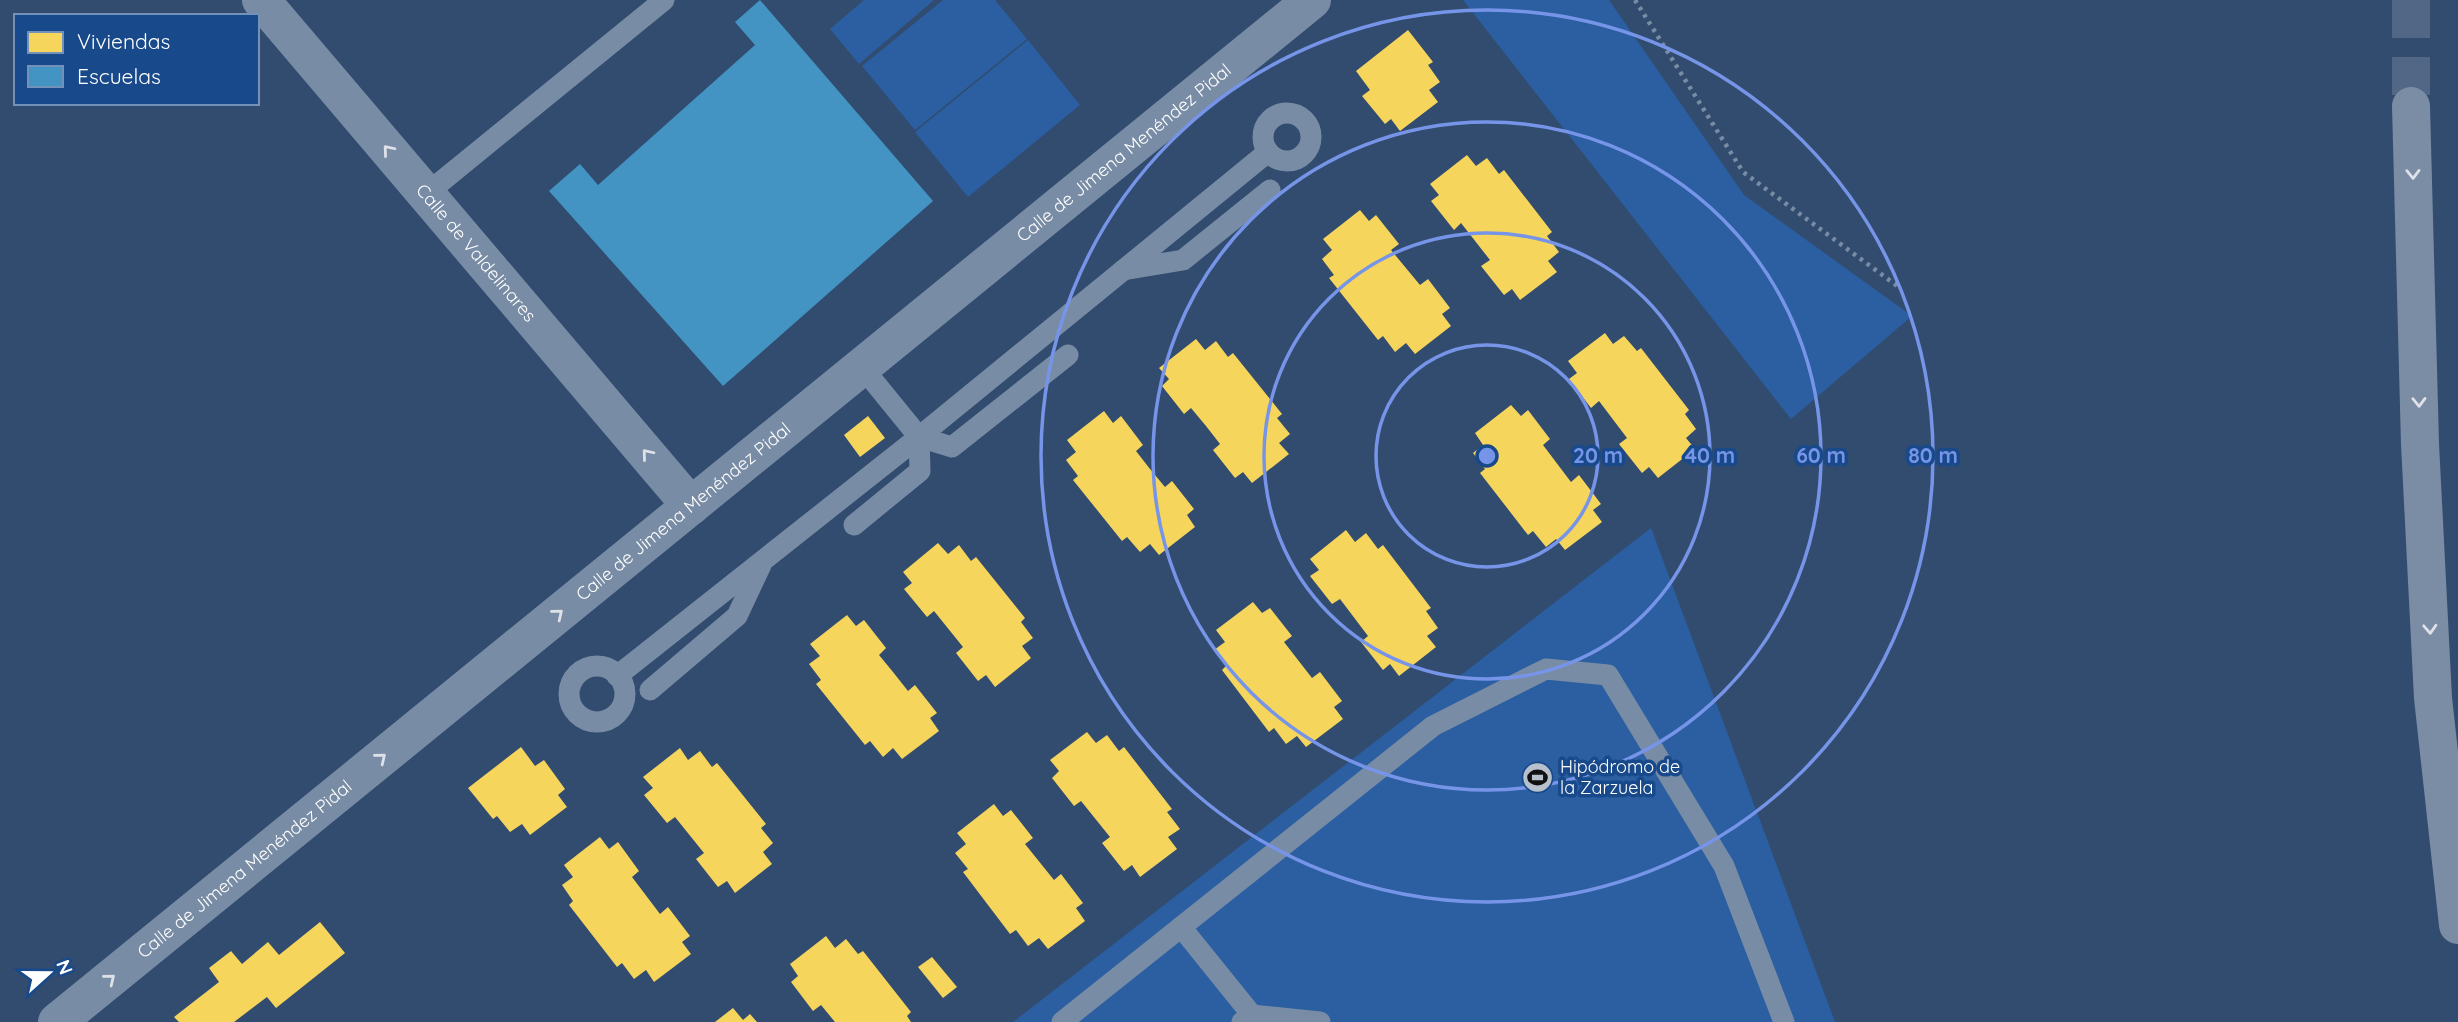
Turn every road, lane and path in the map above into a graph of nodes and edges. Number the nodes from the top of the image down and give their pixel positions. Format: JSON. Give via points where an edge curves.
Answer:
{"nodes":[{"id":1,"x":664,"y":0,"type":"edge"},
{"id":2,"x":1312,"y":0,"type":"edge"},
{"id":3,"x":1635,"y":0,"type":"edge"},
{"id":4,"x":275,"y":5,"type":"edge"},
{"id":5,"x":2411,"y":106,"type":"tunnel mouth"},
{"id":6,"x":1268,"y":152,"type":"dead end"},
{"id":7,"x":1270,"y":190,"type":"dead end"},
{"id":8,"x":426,"y":194,"type":"junction"},
{"id":9,"x":1123,"y":270,"type":"junction"},
{"id":10,"x":1900,"y":288,"type":"dead end"},
{"id":11,"x":1068,"y":355,"type":"dead end"},
{"id":12,"x":862,"y":367,"type":"junction"},
{"id":13,"x":919,"y":437,"type":"junction"},
{"id":14,"x":691,"y":506,"type":"junction"},
{"id":15,"x":854,"y":525,"type":"dead end"},
{"id":16,"x":763,"y":560,"type":"junction"},
{"id":17,"x":617,"y":676,"type":"dead end"},
{"id":18,"x":650,"y":690,"type":"dead end"},
{"id":19,"x":2458,"y":925,"type":"edge"},
{"id":20,"x":1181,"y":926,"type":"junction"},
{"id":21,"x":1247,"y":1019,"type":"edge"},
{"id":22,"x":57,"y":1022,"type":"edge"},
{"id":23,"x":1062,"y":1022,"type":"edge"},
{"id":24,"x":1320,"y":1022,"type":"edge"},
{"id":25,"x":1784,"y":1022,"type":"edge"}],
"edges":[{"from":1,"to":8,"type":"lane"},
{"from":2,"to":12,"type":"street","name":"Calle de Jimena Menéndez Pidal"},
{"from":3,"to":10,"type":"path","via":[[1743,172]]},
{"from":8,"to":4,"type":"street","name":"Calle de Valdelinares","one_way":true},
{"from":5,"to":19,"type":"highway","one_way":true,"via":[[2420,444],[2433,684]]},
{"from":6,"to":9,"type":"lane"},
{"from":7,"to":9,"type":"lane","via":[[1183,260]]},
{"from":14,"to":8,"type":"street","name":"Calle de Valdelinares","one_way":true},
{"from":9,"to":13,"type":"lane"},
{"from":11,"to":13,"type":"lane","via":[[952,447]]},
{"from":12,"to":13,"type":"lane"},
{"from":12,"to":14,"type":"street","name":"Calle de Jimena Menéndez Pidal"},
{"from":13,"to":15,"type":"lane","via":[[920,471]]},
{"from":13,"to":16,"type":"lane"},
{"from":22,"to":14,"type":"street","name":"Calle de Jimena Menéndez Pidal","one_way":true},
{"from":16,"to":17,"type":"lane"},
{"from":16,"to":18,"type":"lane","via":[[737,617]]},
{"from":20,"to":21,"type":"lane"},
{"from":20,"to":23,"type":"lane"},
{"from":20,"to":25,"type":"lane","via":[[1433,726],[1546,669],[1608,675],[1724,866]]},
{"from":21,"to":24,"type":"lane"}]}
